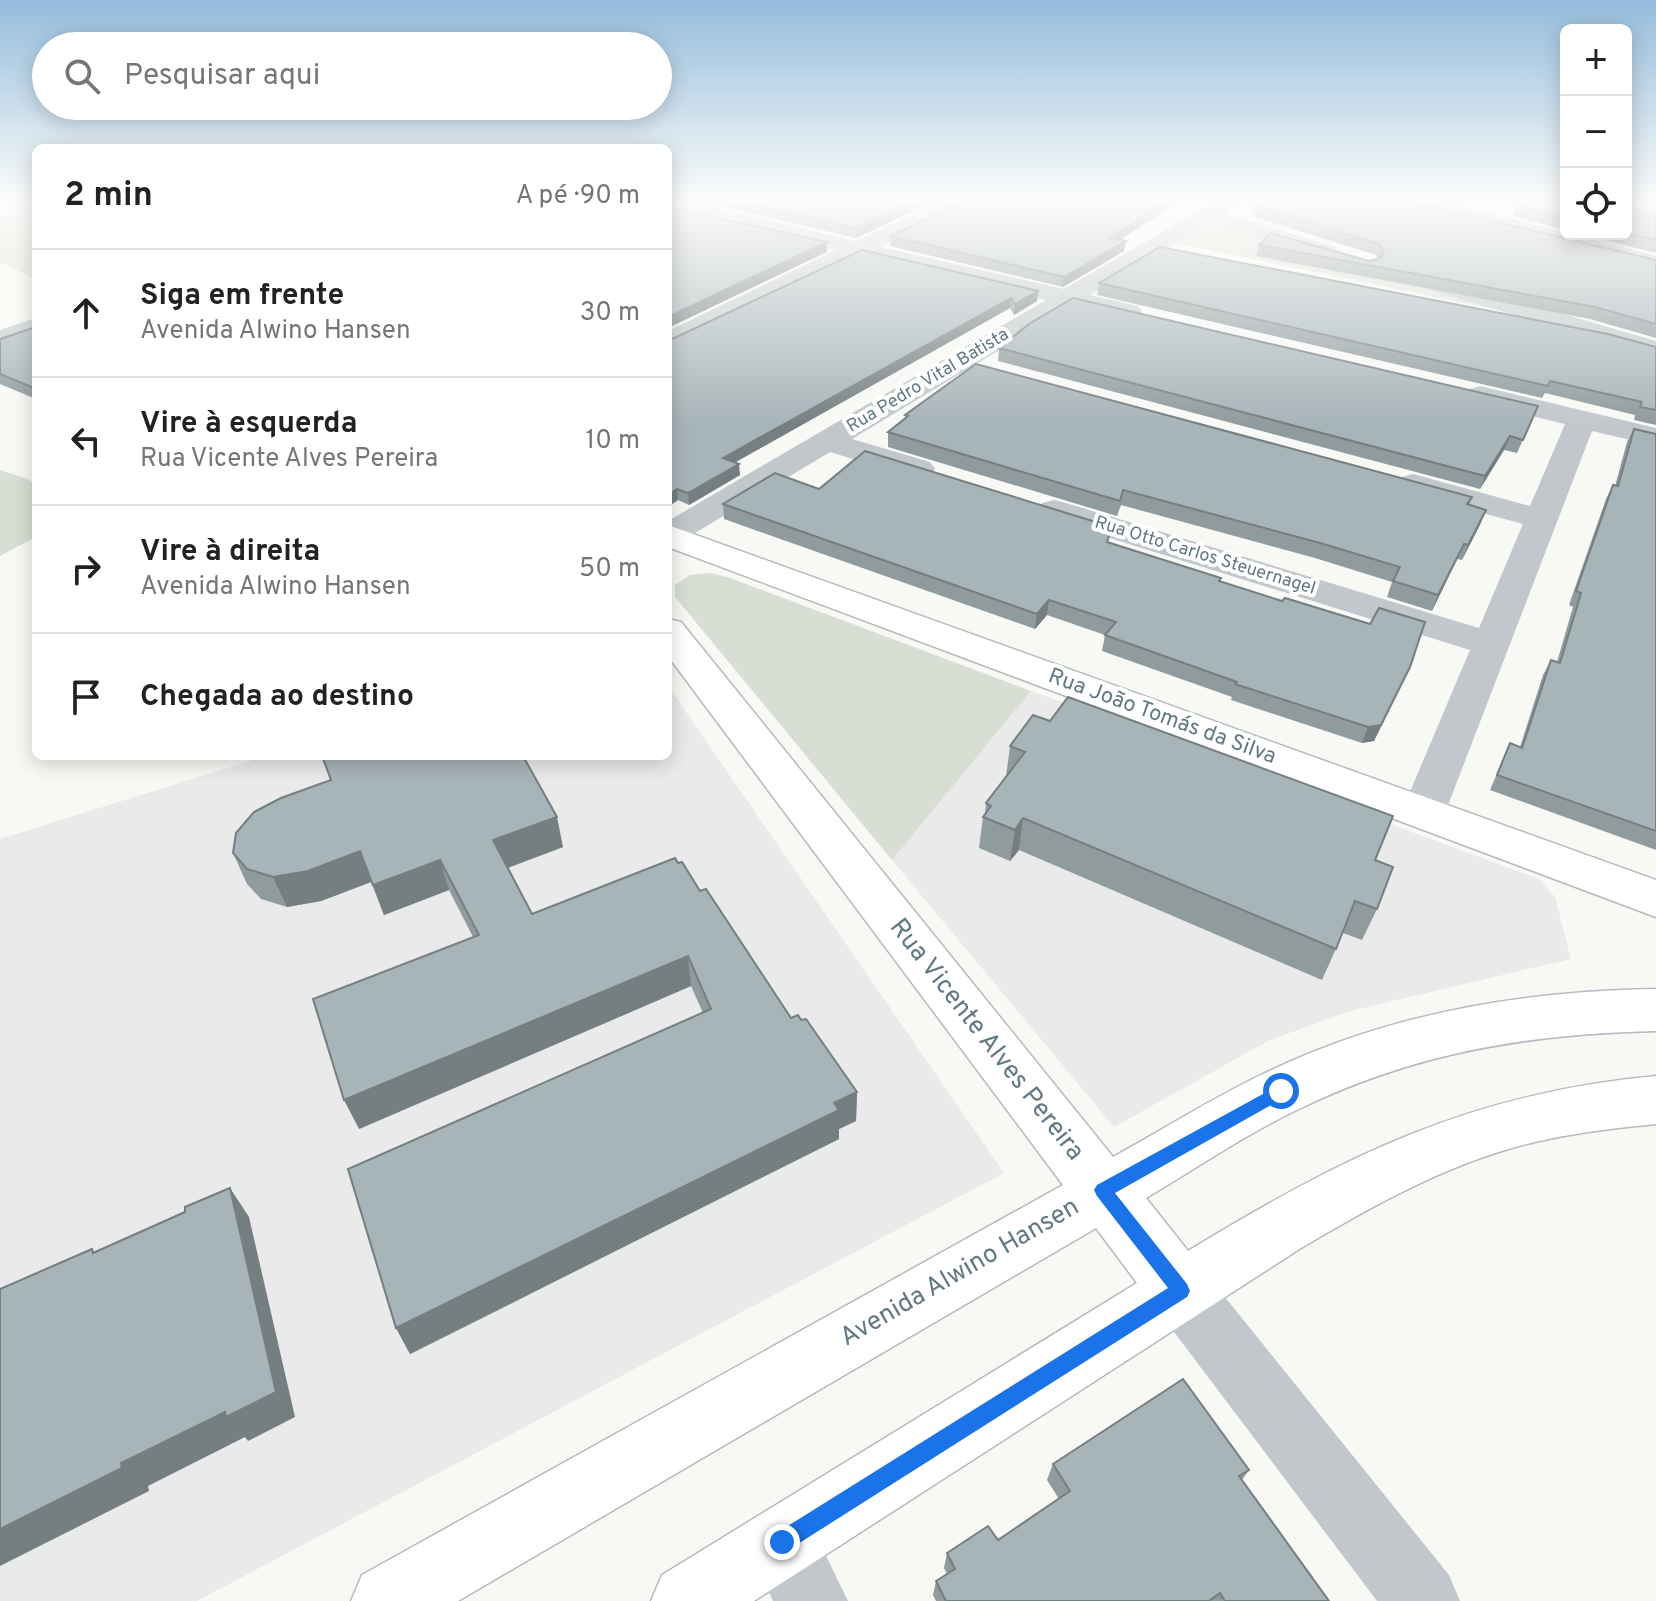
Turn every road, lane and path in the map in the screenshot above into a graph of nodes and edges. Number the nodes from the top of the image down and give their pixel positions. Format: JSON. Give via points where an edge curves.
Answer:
{"nodes":[{"id":1,"x":800,"y":277,"type":"edge"},
{"id":2,"x":978,"y":277,"type":"edge"},
{"id":3,"x":1103,"y":277,"type":"edge"},
{"id":4,"x":1416,"y":288,"type":"edge"},
{"id":5,"x":1067,"y":298,"type":"junction"},
{"id":6,"x":1158,"y":319,"type":"edge"},
{"id":7,"x":32,"y":327,"type":"edge"},
{"id":8,"x":0,"y":339,"type":"edge"},
{"id":9,"x":672,"y":339,"type":"edge"},
{"id":10,"x":1656,"y":350,"type":"edge"},
{"id":11,"x":959,"y":362,"type":"junction"},
{"id":12,"x":1005,"y":374,"type":"edge"},
{"id":13,"x":1461,"y":391,"type":"edge"},
{"id":14,"x":1582,"y":419,"type":"junction"},
{"id":15,"x":1656,"y":437,"type":"edge"},
{"id":16,"x":826,"y":441,"type":"junction"},
{"id":17,"x":947,"y":478,"type":"edge"},
{"id":18,"x":1388,"y":478,"type":"edge"},
{"id":19,"x":1023,"y":501,"type":"edge"},
{"id":20,"x":1542,"y":519,"type":"junction"},
{"id":21,"x":672,"y":533,"type":"edge"},
{"id":22,"x":672,"y":536,"type":"edge"},
{"id":23,"x":733,"y":559,"type":"junction"},
{"id":24,"x":672,"y":565,"type":"edge"},
{"id":25,"x":672,"y":635,"type":"edge"},
{"id":26,"x":1491,"y":644,"type":"junction"},
{"id":27,"x":1423,"y":813,"type":"junction"},
{"id":28,"x":1656,"y":899,"type":"edge"},
{"id":29,"x":1656,"y":1010,"type":"edge"},
{"id":30,"x":1656,"y":1100,"type":"edge"},
{"id":31,"x":1103,"y":1190,"type":"junction"},
{"id":32,"x":1181,"y":1291,"type":"junction"},
{"id":33,"x":797,"y":1571,"type":"edge"},
{"id":34,"x":388,"y":1601,"type":"edge"},
{"id":35,"x":688,"y":1601,"type":"edge"},
{"id":36,"x":1423,"y":1601,"type":"edge"}],
"edges":[{"from":1,"to":9,"type":"street"},
{"from":2,"to":5,"type":"street"},
{"from":3,"to":5,"type":"street","name":"Rua Pedro Vital Batista"},
{"from":4,"to":10,"type":"street"},
{"from":5,"to":6,"type":"street"},
{"from":5,"to":11,"type":"street","name":"Rua Pedro Vital Batista"},
{"from":7,"to":8,"type":"street"},
{"from":11,"to":12,"type":"street"},
{"from":11,"to":16,"type":"street","name":"Rua Pedro Vital Batista"},
{"from":13,"to":14,"type":"street"},
{"from":14,"to":15,"type":"street"},
{"from":14,"to":20,"type":"street"},
{"from":16,"to":17,"type":"street"},
{"from":16,"to":21,"type":"street","name":"Rua Pedro Vital Batista"},
{"from":18,"to":20,"type":"street"},
{"from":19,"to":26,"type":"street","name":"Rua Otto Carlos Steuernagel"},
{"from":20,"to":26,"type":"street"},
{"from":22,"to":23,"type":"street","name":"Rua João Tomás da Silva"},
{"from":23,"to":24,"type":"street","via":[[706,555]]},
{"from":23,"to":27,"type":"street","name":"Rua João Tomás da Silva"},
{"from":25,"to":31,"type":"street","name":"Rua Vicente Alves Pereira"},
{"from":26,"to":27,"type":"street"},
{"from":27,"to":28,"type":"street","name":"Rua João Tomás da Silva"},
{"from":29,"to":31,"type":"street","name":"Avenida Alwino Hansen","via":[[1491,1025],[1424,1037],[1281,1091]]},
{"from":30,"to":32,"type":"street","via":[[1537,1114],[1418,1155],[1356,1183]]},
{"from":31,"to":32,"type":"street","name":"Rua Vicente Alves Pereira"},
{"from":31,"to":34,"type":"street","name":"Avenida Alwino Hansen"},
{"from":32,"to":33,"type":"street"},
{"from":32,"to":36,"type":"street","name":"Rua Vicente Alves Pereira"},
{"from":33,"to":35,"type":"street"}]}
